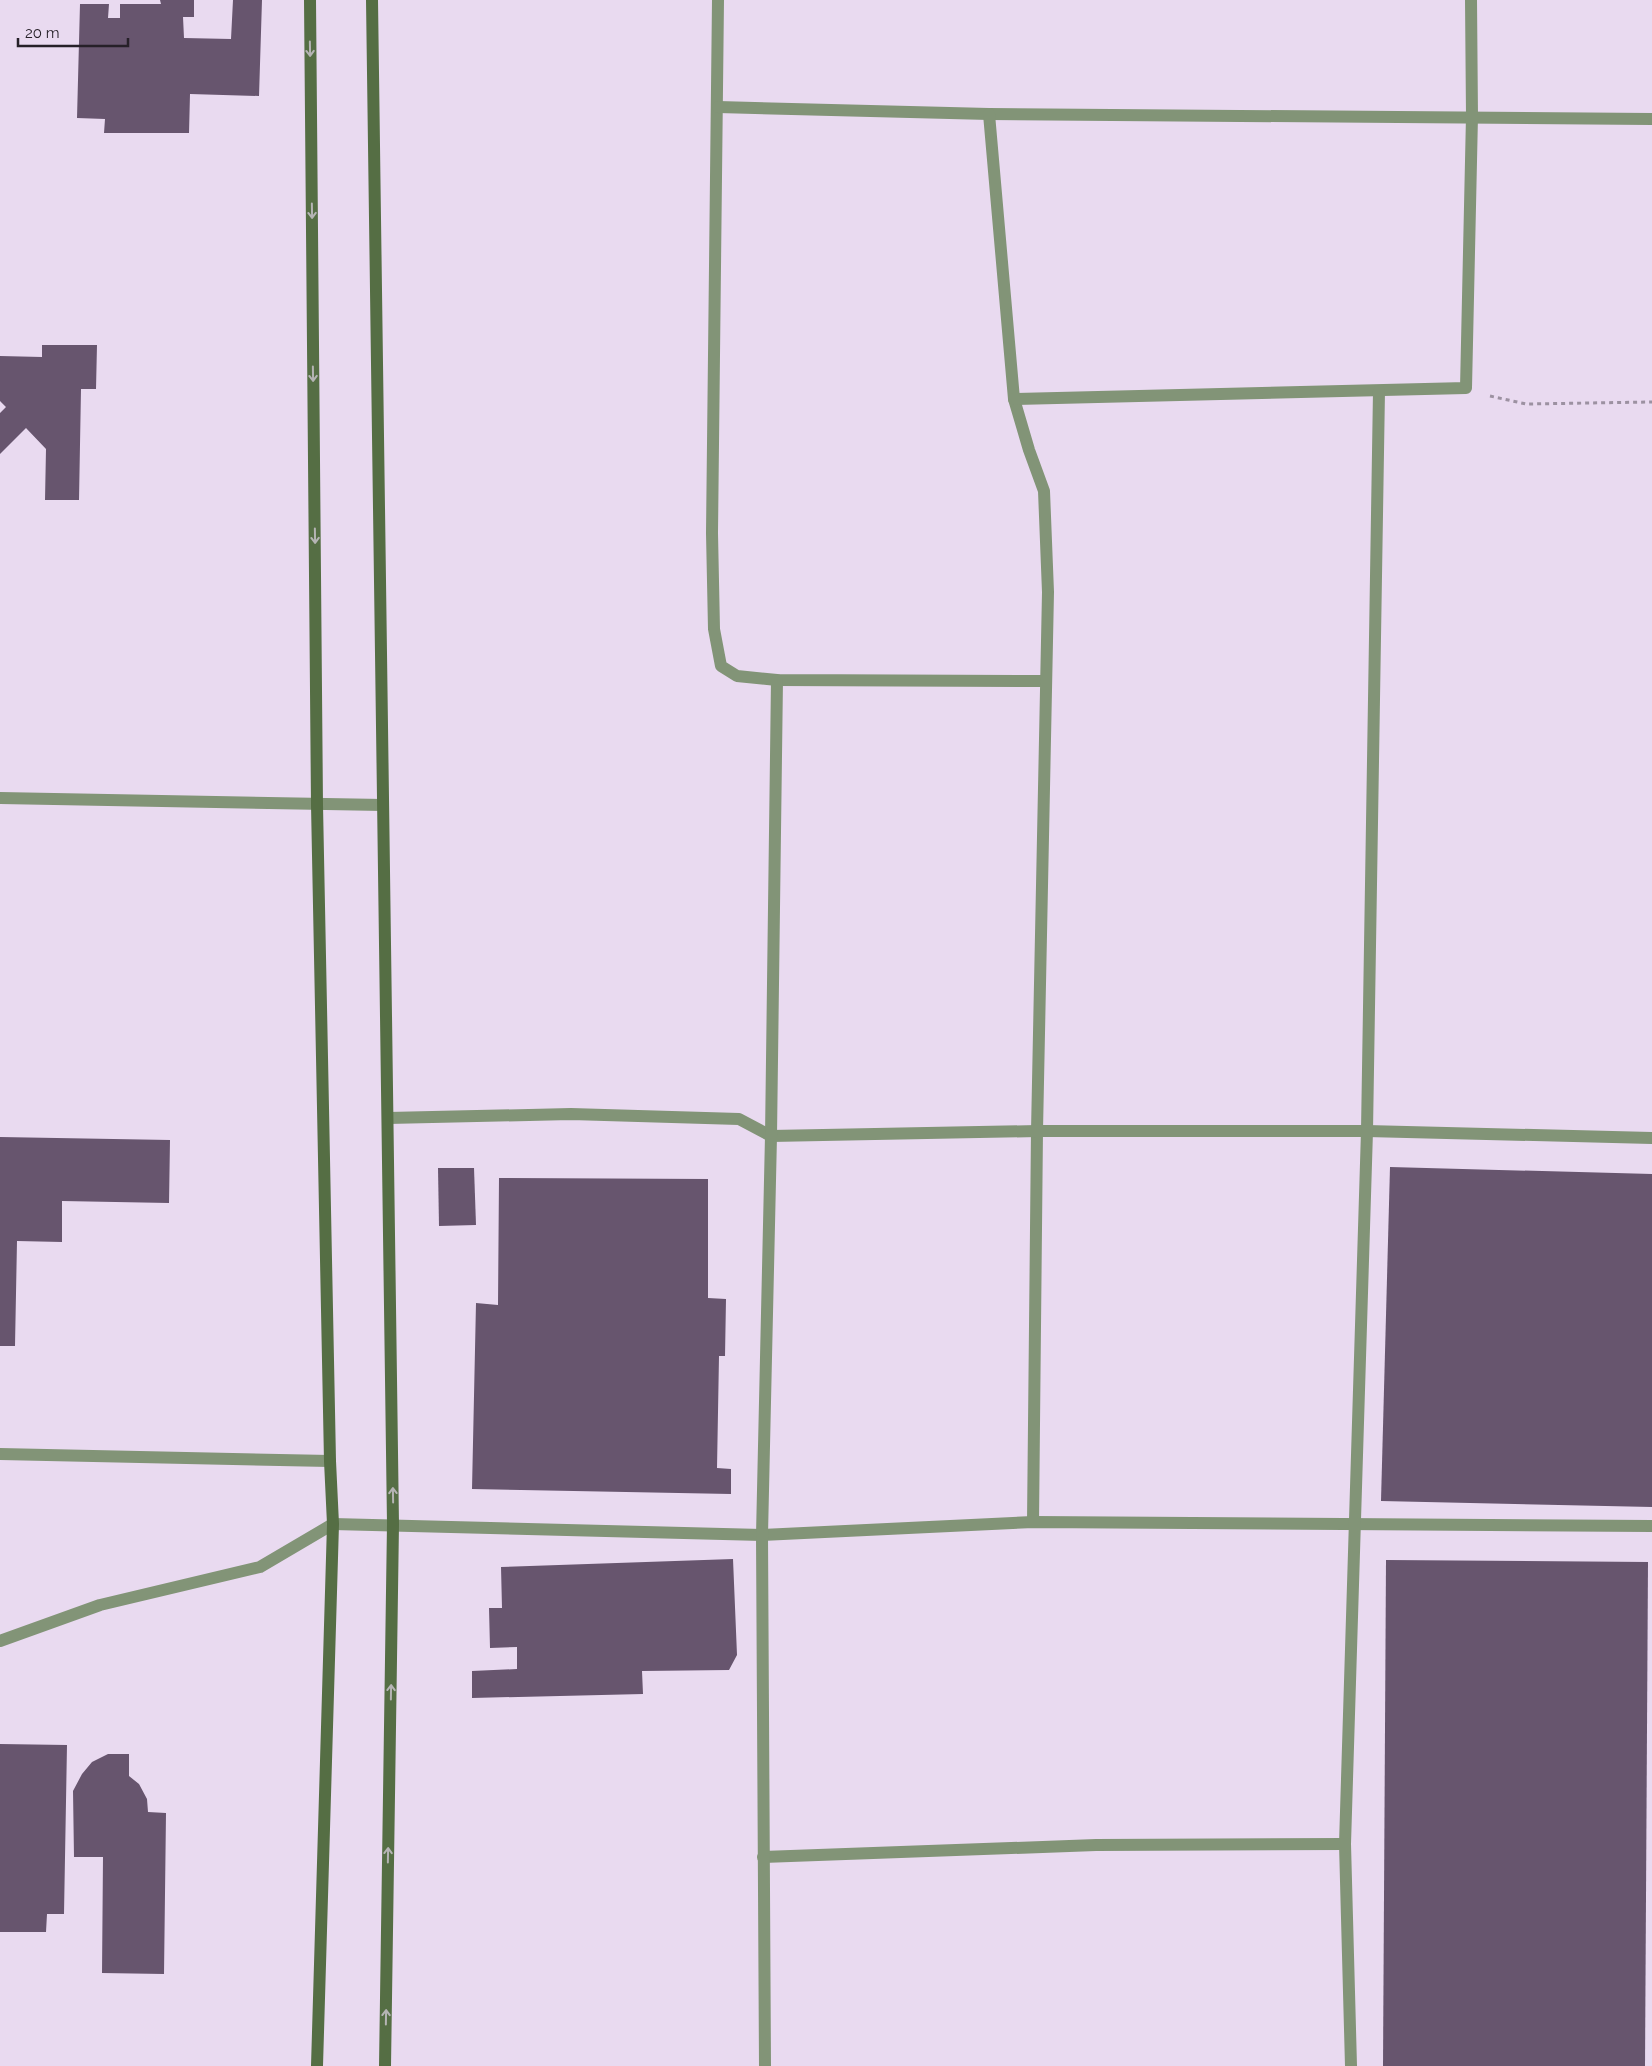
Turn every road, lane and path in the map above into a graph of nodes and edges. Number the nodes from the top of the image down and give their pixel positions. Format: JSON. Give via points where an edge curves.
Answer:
{"nodes":[{"id":1,"x":310,"y":0,"type":"edge"},
{"id":2,"x":372,"y":0,"type":"edge"},
{"id":3,"x":718,"y":0,"type":"edge"},
{"id":4,"x":1471,"y":0,"type":"edge"},
{"id":5,"x":718,"y":107,"type":"junction"},
{"id":6,"x":989,"y":114,"type":"junction"},
{"id":7,"x":1472,"y":116,"type":"junction"},
{"id":8,"x":1652,"y":119,"type":"edge"},
{"id":9,"x":1466,"y":388,"type":"junction"},
{"id":10,"x":1379,"y":391,"type":"junction"},
{"id":11,"x":1014,"y":399,"type":"junction"},
{"id":12,"x":1652,"y":402,"type":"edge"},
{"id":13,"x":776,"y":680,"type":"junction"},
{"id":14,"x":1046,"y":681,"type":"junction"},
{"id":15,"x":0,"y":798,"type":"edge"},
{"id":16,"x":317,"y":805,"type":"junction"},
{"id":17,"x":383,"y":805,"type":"junction"},
{"id":18,"x":388,"y":1118,"type":"junction"},
{"id":19,"x":1037,"y":1131,"type":"junction"},
{"id":20,"x":1367,"y":1131,"type":"junction"},
{"id":21,"x":771,"y":1136,"type":"junction"},
{"id":22,"x":1652,"y":1138,"type":"edge"},
{"id":23,"x":0,"y":1454,"type":"edge"},
{"id":24,"x":330,"y":1461,"type":"junction"},
{"id":25,"x":1033,"y":1522,"type":"junction"},
{"id":26,"x":333,"y":1524,"type":"junction"},
{"id":27,"x":393,"y":1524,"type":"junction"},
{"id":28,"x":1357,"y":1524,"type":"junction"},
{"id":29,"x":1652,"y":1526,"type":"edge"},
{"id":30,"x":762,"y":1536,"type":"junction"},
{"id":31,"x":0,"y":1641,"type":"edge"},
{"id":32,"x":1345,"y":1844,"type":"junction"},
{"id":33,"x":763,"y":1857,"type":"junction"},
{"id":34,"x":318,"y":2066,"type":"edge"},
{"id":35,"x":385,"y":2066,"type":"edge"},
{"id":36,"x":765,"y":2066,"type":"edge"},
{"id":37,"x":1351,"y":2066,"type":"edge"}],
"edges":[{"from":1,"to":16,"type":"main road","one_way":true},
{"from":2,"to":17,"type":"main road"},
{"from":3,"to":5,"type":"street"},
{"from":4,"to":7,"type":"street"},
{"from":5,"to":6,"type":"street"},
{"from":5,"to":13,"type":"street","via":[[712,533],[714,629],[721,666],[737,676]]},
{"from":6,"to":7,"type":"street"},
{"from":6,"to":11,"type":"street"},
{"from":7,"to":8,"type":"street"},
{"from":7,"to":9,"type":"street"},
{"from":9,"to":10,"type":"street"},
{"from":9,"to":12,"type":"path","via":[[1526,404]]},
{"from":10,"to":11,"type":"street"},
{"from":10,"to":20,"type":"street"},
{"from":11,"to":14,"type":"street","via":[[1044,491],[1048,592]]},
{"from":13,"to":14,"type":"street"},
{"from":13,"to":21,"type":"street"},
{"from":14,"to":19,"type":"street"},
{"from":15,"to":16,"type":"street"},
{"from":16,"to":17,"type":"street"},
{"from":16,"to":24,"type":"main road"},
{"from":17,"to":18,"type":"main road"},
{"from":18,"to":21,"type":"street","via":[[571,1114],[739,1119]]},
{"from":27,"to":18,"type":"main road","one_way":true},
{"from":19,"to":20,"type":"street"},
{"from":19,"to":21,"type":"street"},
{"from":19,"to":25,"type":"street"},
{"from":20,"to":22,"type":"street"},
{"from":20,"to":28,"type":"street"},
{"from":21,"to":30,"type":"street"},
{"from":23,"to":24,"type":"street"},
{"from":24,"to":26,"type":"main road"},
{"from":25,"to":28,"type":"street"},
{"from":25,"to":30,"type":"street"},
{"from":26,"to":27,"type":"street"},
{"from":26,"to":31,"type":"street","via":[[260,1567],[100,1605]]},
{"from":26,"to":34,"type":"main road"},
{"from":27,"to":30,"type":"street"},
{"from":35,"to":27,"type":"main road","one_way":true},
{"from":28,"to":29,"type":"street"},
{"from":28,"to":32,"type":"street"},
{"from":30,"to":33,"type":"street"},
{"from":32,"to":33,"type":"street","via":[[1096,1845]]},
{"from":32,"to":37,"type":"street"},
{"from":33,"to":36,"type":"street"}]}
